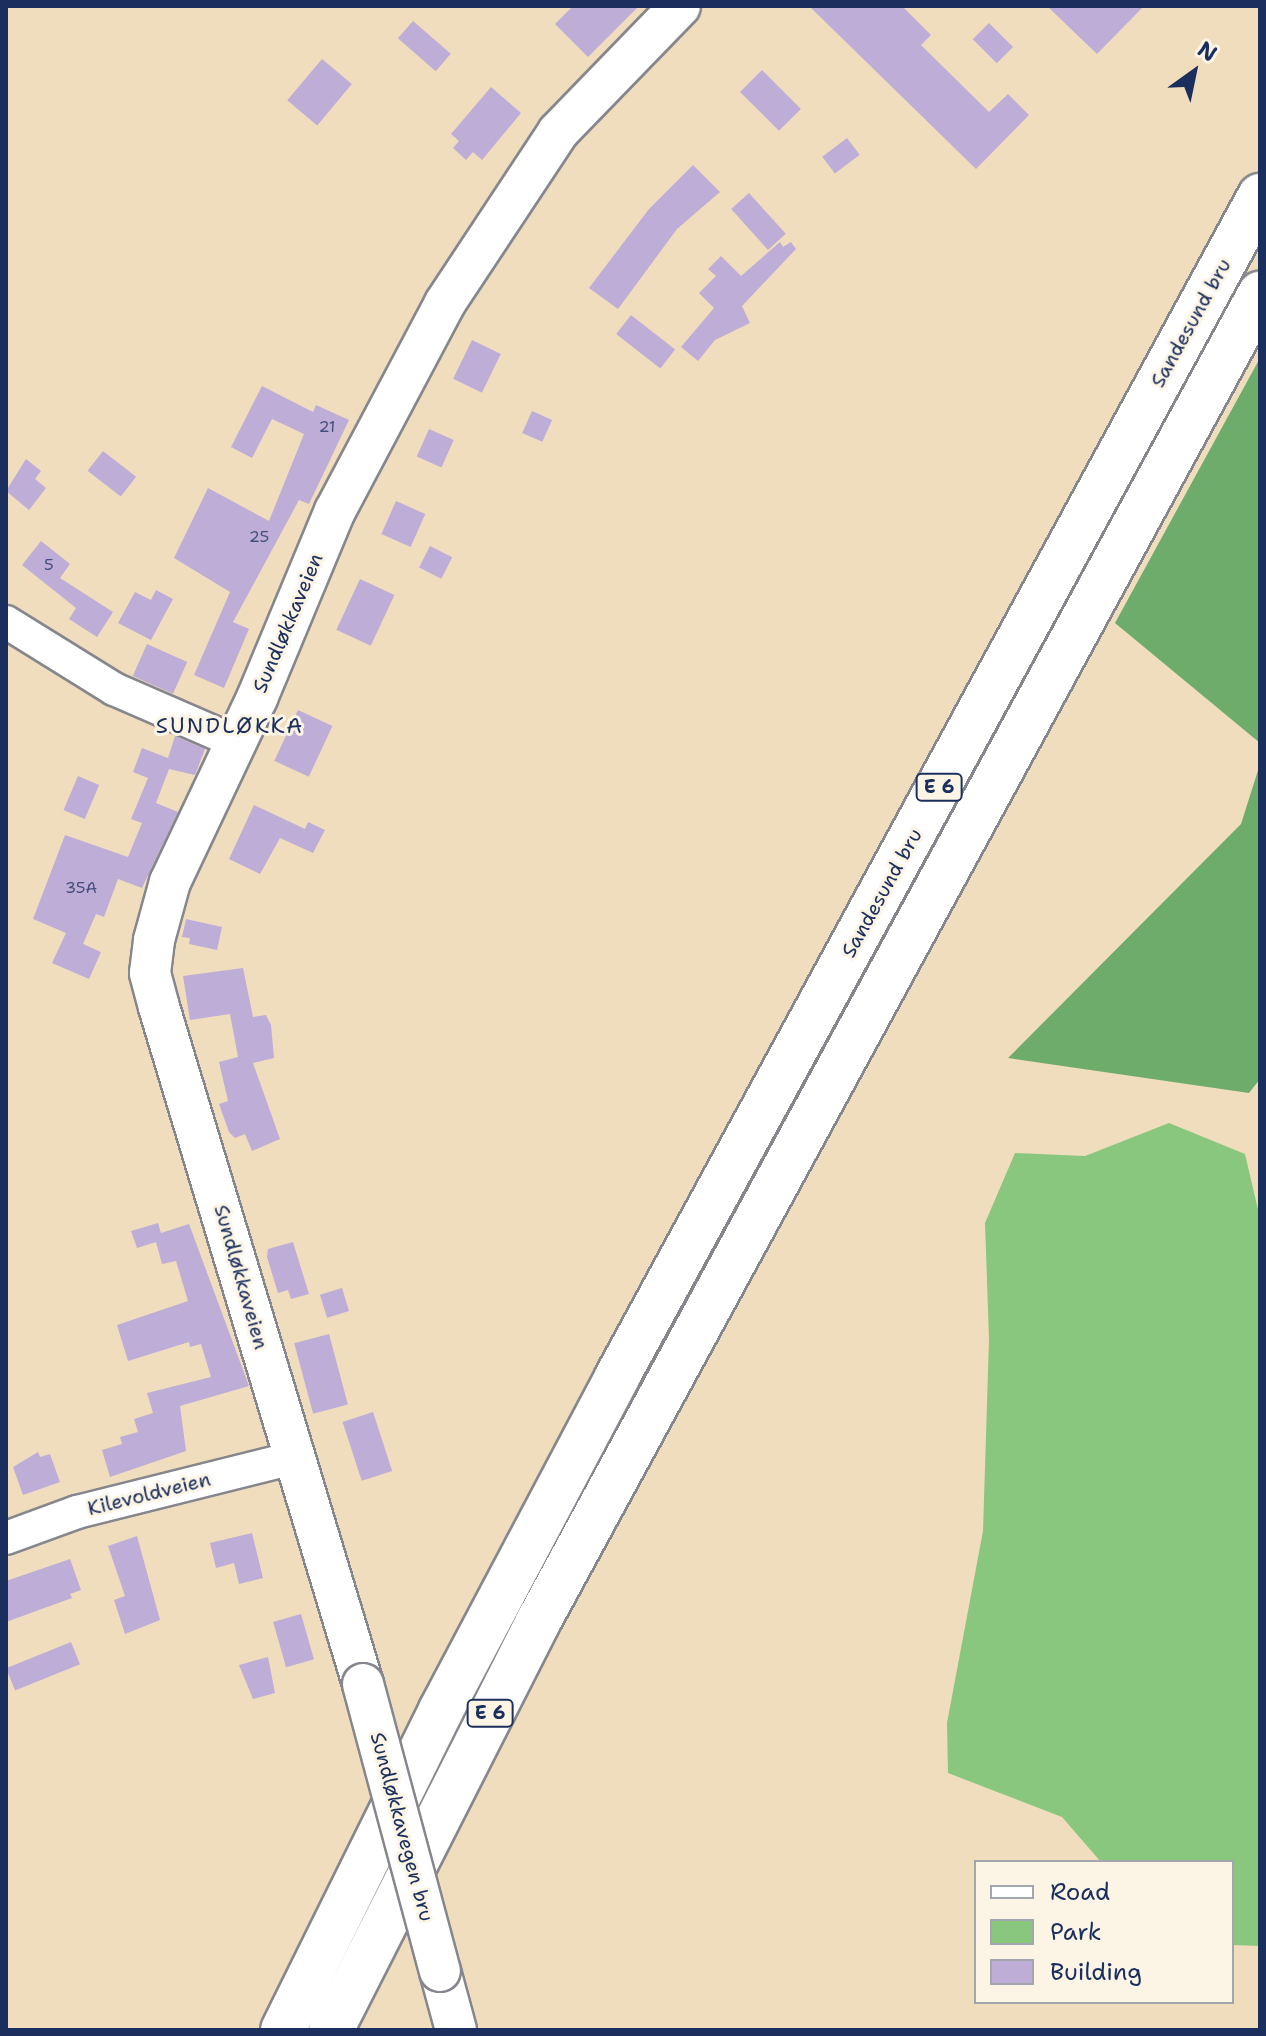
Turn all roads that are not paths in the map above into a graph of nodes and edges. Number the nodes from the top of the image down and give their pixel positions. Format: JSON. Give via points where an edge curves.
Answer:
{"nodes":[{"id":1,"x":680,"y":6,"type":"edge"},
{"id":2,"x":1260,"y":196,"type":"edge"},
{"id":3,"x":1260,"y":294,"type":"edge"},
{"id":4,"x":6,"y":622,"type":"edge"},
{"id":5,"x":236,"y":742,"type":"junction"},
{"id":6,"x":294,"y":1458,"type":"junction"},
{"id":7,"x":6,"y":1538,"type":"edge"},
{"id":8,"x":363,"y":1684,"type":"joint"},
{"id":9,"x":283,"y":2030,"type":"edge"},
{"id":10,"x":331,"y":2030,"type":"edge"},
{"id":11,"x":456,"y":2030,"type":"edge"}],
"edges":[{"from":1,"to":5,"type":"main road","name":"Sundløkkaveien","via":[[558,132],[460,277],[335,511]]},
{"from":2,"to":9,"type":"highway","name":"Sandesund bru","number":"E 6","via":[[617,1377],[441,1710]]},
{"from":3,"to":10,"type":"highway","number":"E 6","via":[[657,1401],[466,1758]]},
{"from":4,"to":5,"type":"street","via":[[114,689]]},
{"from":5,"to":6,"type":"main road","name":"Sundløkkaveien","via":[[170,882],[150,973]]},
{"from":6,"to":7,"type":"street","name":"Kilevoldveien","via":[[77,1512]]},
{"from":6,"to":8,"type":"main road","name":"Sundløkkaveien"},
{"from":8,"to":11,"type":"main road","name":"Sundløkkavegen bru","bridge":true}]}
